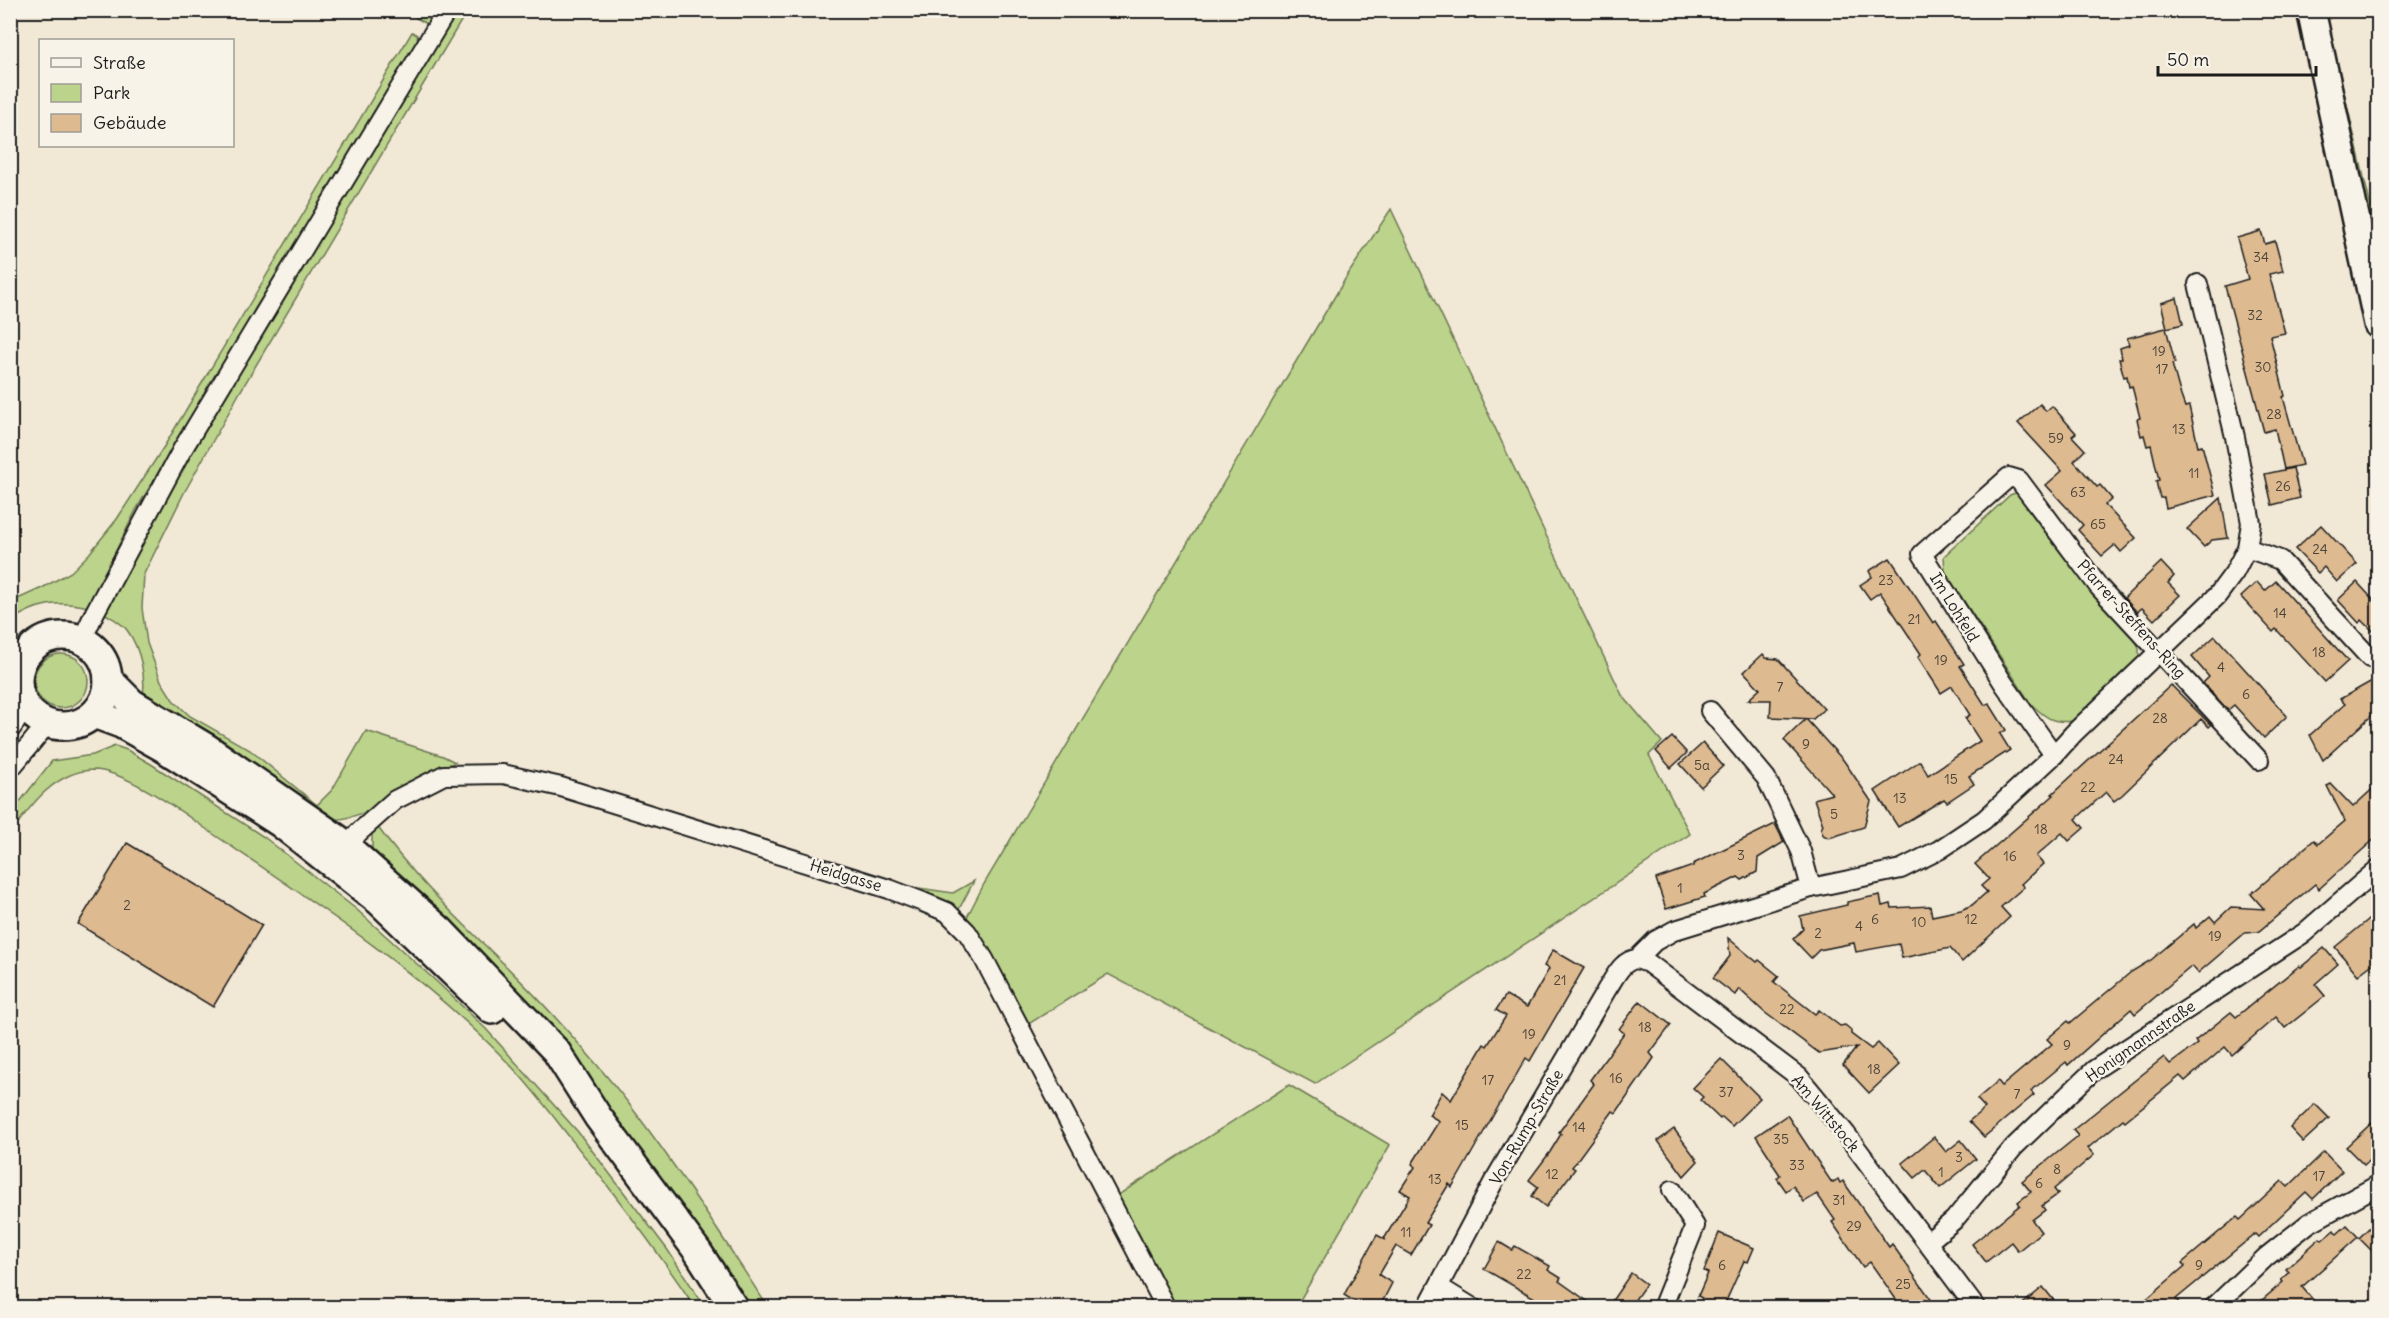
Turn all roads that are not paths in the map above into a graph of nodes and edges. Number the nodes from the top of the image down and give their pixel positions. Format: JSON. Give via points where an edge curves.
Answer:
{"nodes":[{"id":1,"x":447,"y":10,"type":"edge"},
{"id":2,"x":2311,"y":10,"type":"edge"},
{"id":3,"x":2198,"y":284,"type":"dead end"},
{"id":4,"x":2379,"y":324,"type":"edge"},
{"id":5,"x":2009,"y":477,"type":"joint"},
{"id":6,"x":2247,"y":548,"type":"junction"},
{"id":7,"x":82,"y":640,"type":"junction"},
{"id":8,"x":24,"y":643,"type":"edge"},
{"id":9,"x":2160,"y":652,"type":"junction"},
{"id":10,"x":2370,"y":658,"type":"dead end"},
{"id":11,"x":14,"y":674,"type":"edge"},
{"id":12,"x":108,"y":679,"type":"junction"},
{"id":13,"x":1710,"y":711,"type":"dead end"},
{"id":14,"x":94,"y":714,"type":"junction"},
{"id":15,"x":37,"y":716,"type":"junction"},
{"id":16,"x":10,"y":730,"type":"edge"},
{"id":17,"x":2054,"y":755,"type":"junction"},
{"id":18,"x":2259,"y":760,"type":"dead end"},
{"id":19,"x":10,"y":770,"type":"edge"},
{"id":20,"x":341,"y":856,"type":"junction"},
{"id":21,"x":2379,"y":869,"type":"edge"},
{"id":22,"x":1811,"y":888,"type":"junction"},
{"id":23,"x":1638,"y":959,"type":"junction"},
{"id":24,"x":2379,"y":1185,"type":"edge"},
{"id":25,"x":1672,"y":1190,"type":"dead end"},
{"id":26,"x":1928,"y":1242,"type":"junction"},
{"id":27,"x":1439,"y":1287,"type":"junction"},
{"id":28,"x":734,"y":1308,"type":"edge"},
{"id":29,"x":1166,"y":1308,"type":"edge"},
{"id":30,"x":1427,"y":1308,"type":"edge"},
{"id":31,"x":1473,"y":1308,"type":"edge"},
{"id":32,"x":1662,"y":1308,"type":"edge"},
{"id":33,"x":1976,"y":1308,"type":"edge"},
{"id":34,"x":2213,"y":1308,"type":"edge"}],
"edges":[{"from":1,"to":7,"type":"street","via":[[182,450]]},
{"from":2,"to":4,"type":"street"},
{"from":3,"to":6,"type":"street","via":[[2235,436],[2251,523]]},
{"from":5,"to":9,"type":"street","name":"Pfarrer-Steffens-Ring","via":[[2019,480],[2099,587]]},
{"from":5,"to":17,"type":"street","name":"Im Lohfeld","via":[[1922,554]]},
{"from":6,"to":9,"type":"street","via":[[2217,596]]},
{"from":6,"to":10,"type":"street","via":[[2280,560]]},
{"from":7,"to":8,"type":"street","via":[[59,636]]},
{"from":7,"to":12,"type":"street","via":[[102,659]]},
{"from":8,"to":11,"type":"street","via":[[24,659]]},
{"from":9,"to":17,"type":"street"},
{"from":9,"to":18,"type":"street","name":"Pfarrer-Steffens-Ring"},
{"from":11,"to":15,"type":"street","via":[[20,696]]},
{"from":12,"to":14,"type":"street","via":[[105,698]]},
{"from":12,"to":20,"type":"street","via":[[132,703],[207,748]]},
{"from":13,"to":22,"type":"street","via":[[1766,778],[1801,851]]},
{"from":14,"to":15,"type":"street","via":[[67,726]]},
{"from":14,"to":20,"type":"street","via":[[162,747],[280,823]]},
{"from":15,"to":16,"type":"street"},
{"from":15,"to":19,"type":"street"},
{"from":17,"to":22,"type":"street","via":[[1984,820],[1938,850],[1901,869]]},
{"from":20,"to":28,"type":"street","via":[[380,902],[598,1117],[698,1252]]},
{"from":20,"to":29,"type":"street","name":"Heidgasse","via":[[358,833],[396,800],[444,775],[503,774],[561,787],[832,871],[947,912],[967,932],[984,959]]},
{"from":21,"to":26,"type":"street","name":"Honigmannstraße","via":[[2304,933],[2094,1070],[2014,1147],[1954,1220]]},
{"from":22,"to":23,"type":"street","via":[[1675,930],[1655,941]]},
{"from":23,"to":26,"type":"street","name":"Am Wittstock","via":[[1799,1077]]},
{"from":23,"to":27,"type":"street","name":"Von-Rump-Straße","via":[[1621,968],[1607,989],[1494,1181]]},
{"from":24,"to":34,"type":"street","via":[[2309,1223],[2266,1257]]},
{"from":25,"to":32,"type":"street","via":[[1695,1226]]},
{"from":26,"to":33,"type":"street","name":"Am Wittstock"},
{"from":27,"to":30,"type":"street","name":"Von-Rump-Straße"},
{"from":27,"to":31,"type":"street"}]}
